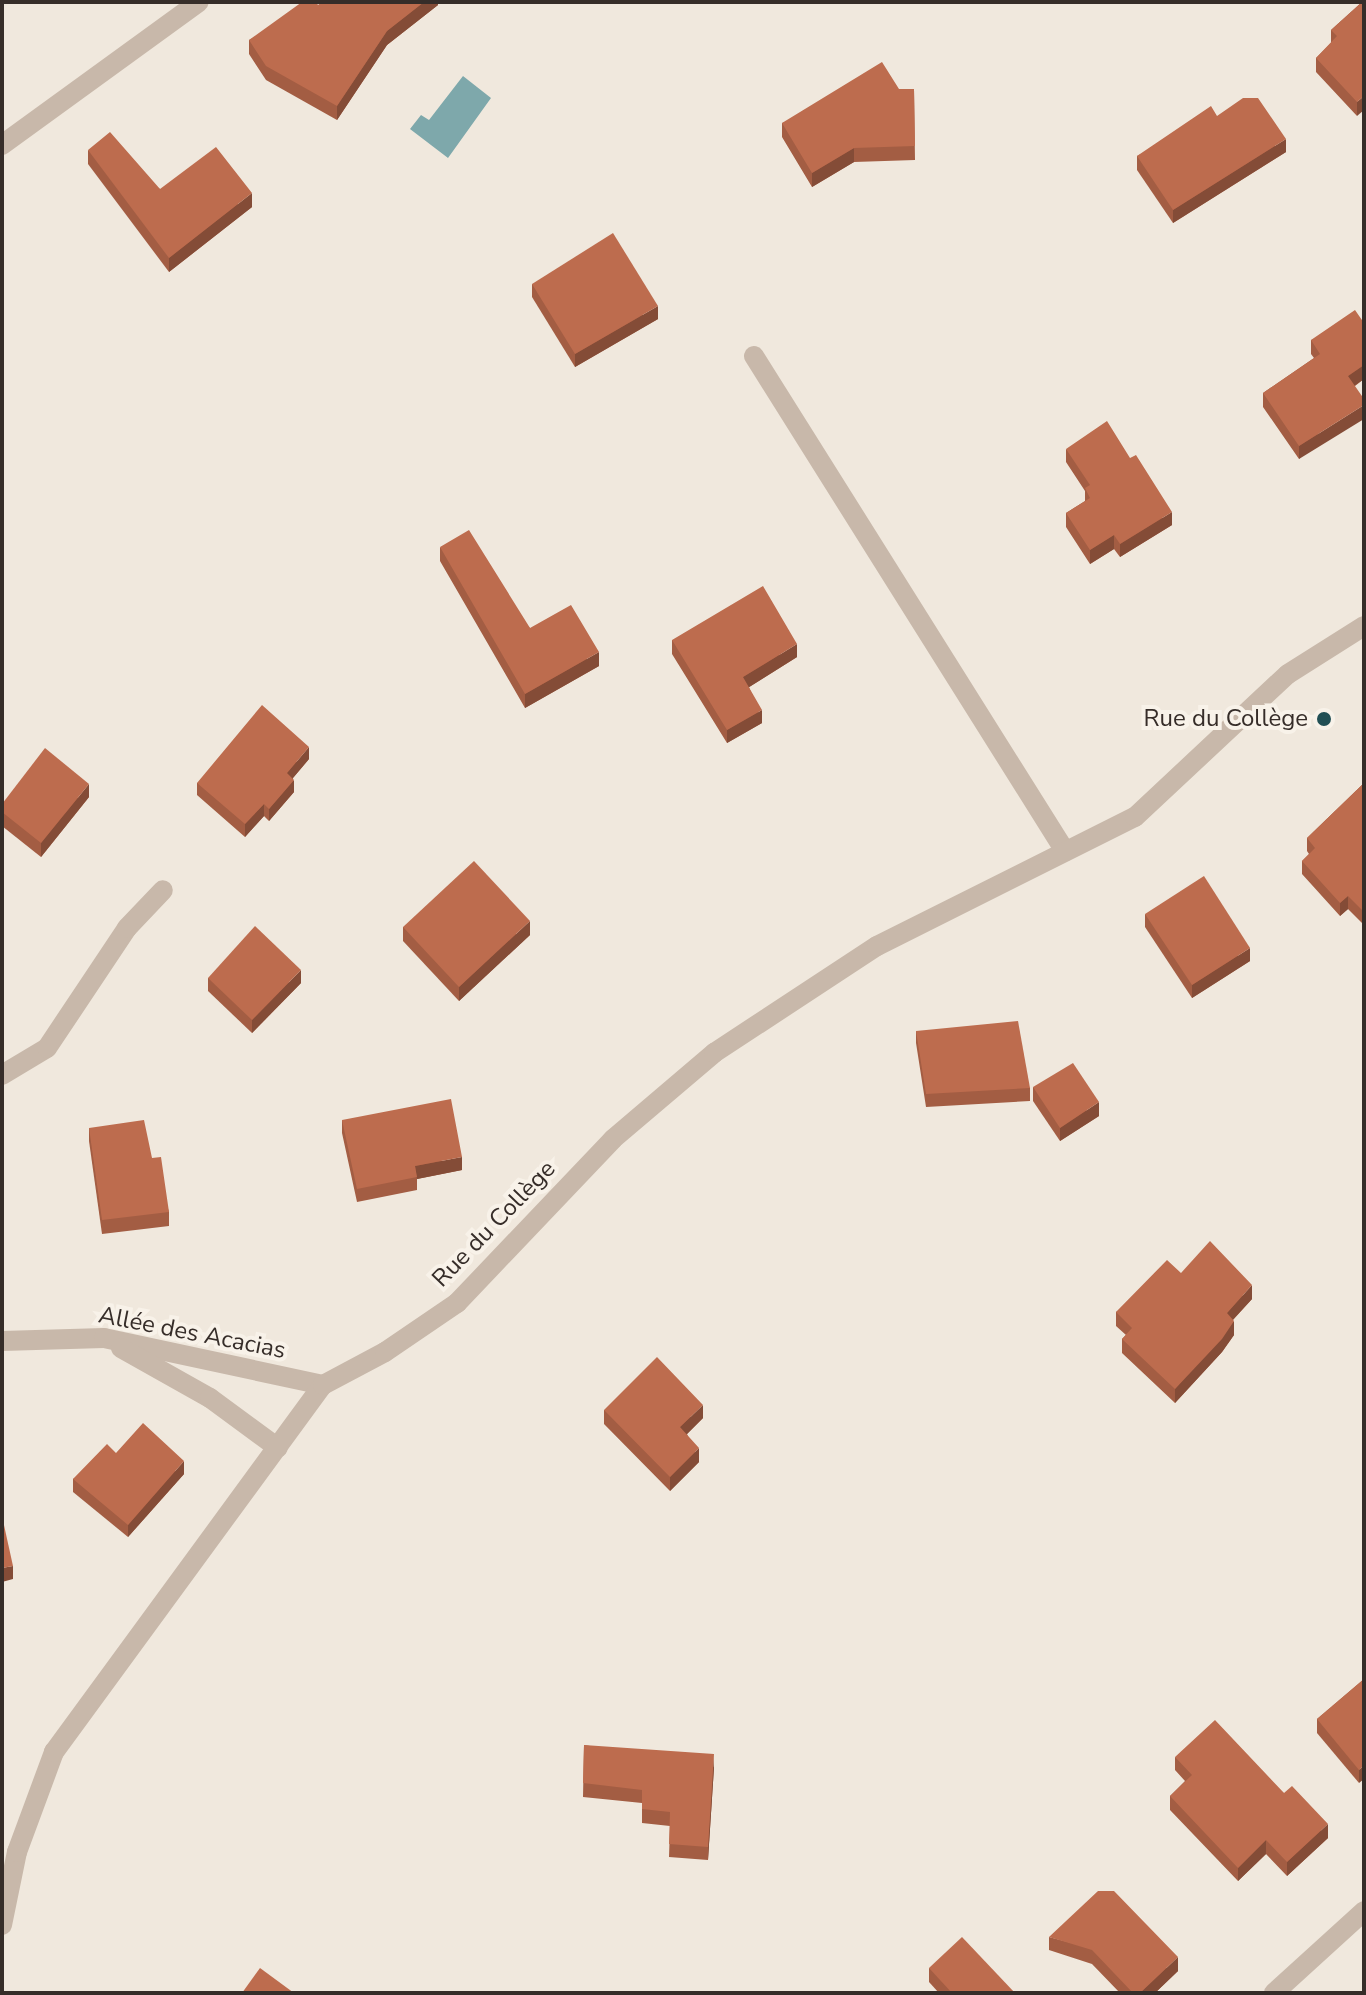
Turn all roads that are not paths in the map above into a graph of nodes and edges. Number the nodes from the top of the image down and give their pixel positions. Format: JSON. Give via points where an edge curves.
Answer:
{"nodes":[{"id":1,"x":199,"y":2,"type":"edge"},
{"id":2,"x":2,"y":145,"type":"edge"},
{"id":3,"x":754,"y":356,"type":"dead end"},
{"id":4,"x":1364,"y":626,"type":"edge"},
{"id":5,"x":1065,"y":851,"type":"junction"},
{"id":6,"x":163,"y":890,"type":"dead end"},
{"id":7,"x":2,"y":1075,"type":"edge"},
{"id":8,"x":104,"y":1338,"type":"junction"},
{"id":9,"x":2,"y":1341,"type":"edge"},
{"id":10,"x":323,"y":1385,"type":"junction"},
{"id":11,"x":278,"y":1448,"type":"junction"},
{"id":12,"x":1364,"y":1911,"type":"edge"},
{"id":13,"x":2,"y":1925,"type":"edge"},
{"id":14,"x":1274,"y":1993,"type":"edge"}],
"edges":[{"from":1,"to":2,"type":"street"},
{"from":3,"to":5,"type":"street"},
{"from":4,"to":5,"type":"street","name":"Rue du Collège","via":[[1288,674],[1135,817]]},
{"from":5,"to":10,"type":"street","name":"Rue du Collège","via":[[877,946],[714,1053],[613,1139],[457,1303],[385,1352]]},
{"from":6,"to":7,"type":"street","via":[[127,928],[47,1048]]},
{"from":8,"to":9,"type":"street","name":"Allée des Acacias"},
{"from":8,"to":10,"type":"street","name":"Allée des Acacias"},
{"from":8,"to":11,"type":"street","via":[[210,1398]]},
{"from":10,"to":11,"type":"street","name":"Rue du Collège"},
{"from":11,"to":13,"type":"street","name":"Rue du Collège","via":[[54,1752],[17,1852]]},
{"from":12,"to":14,"type":"street"}]}
